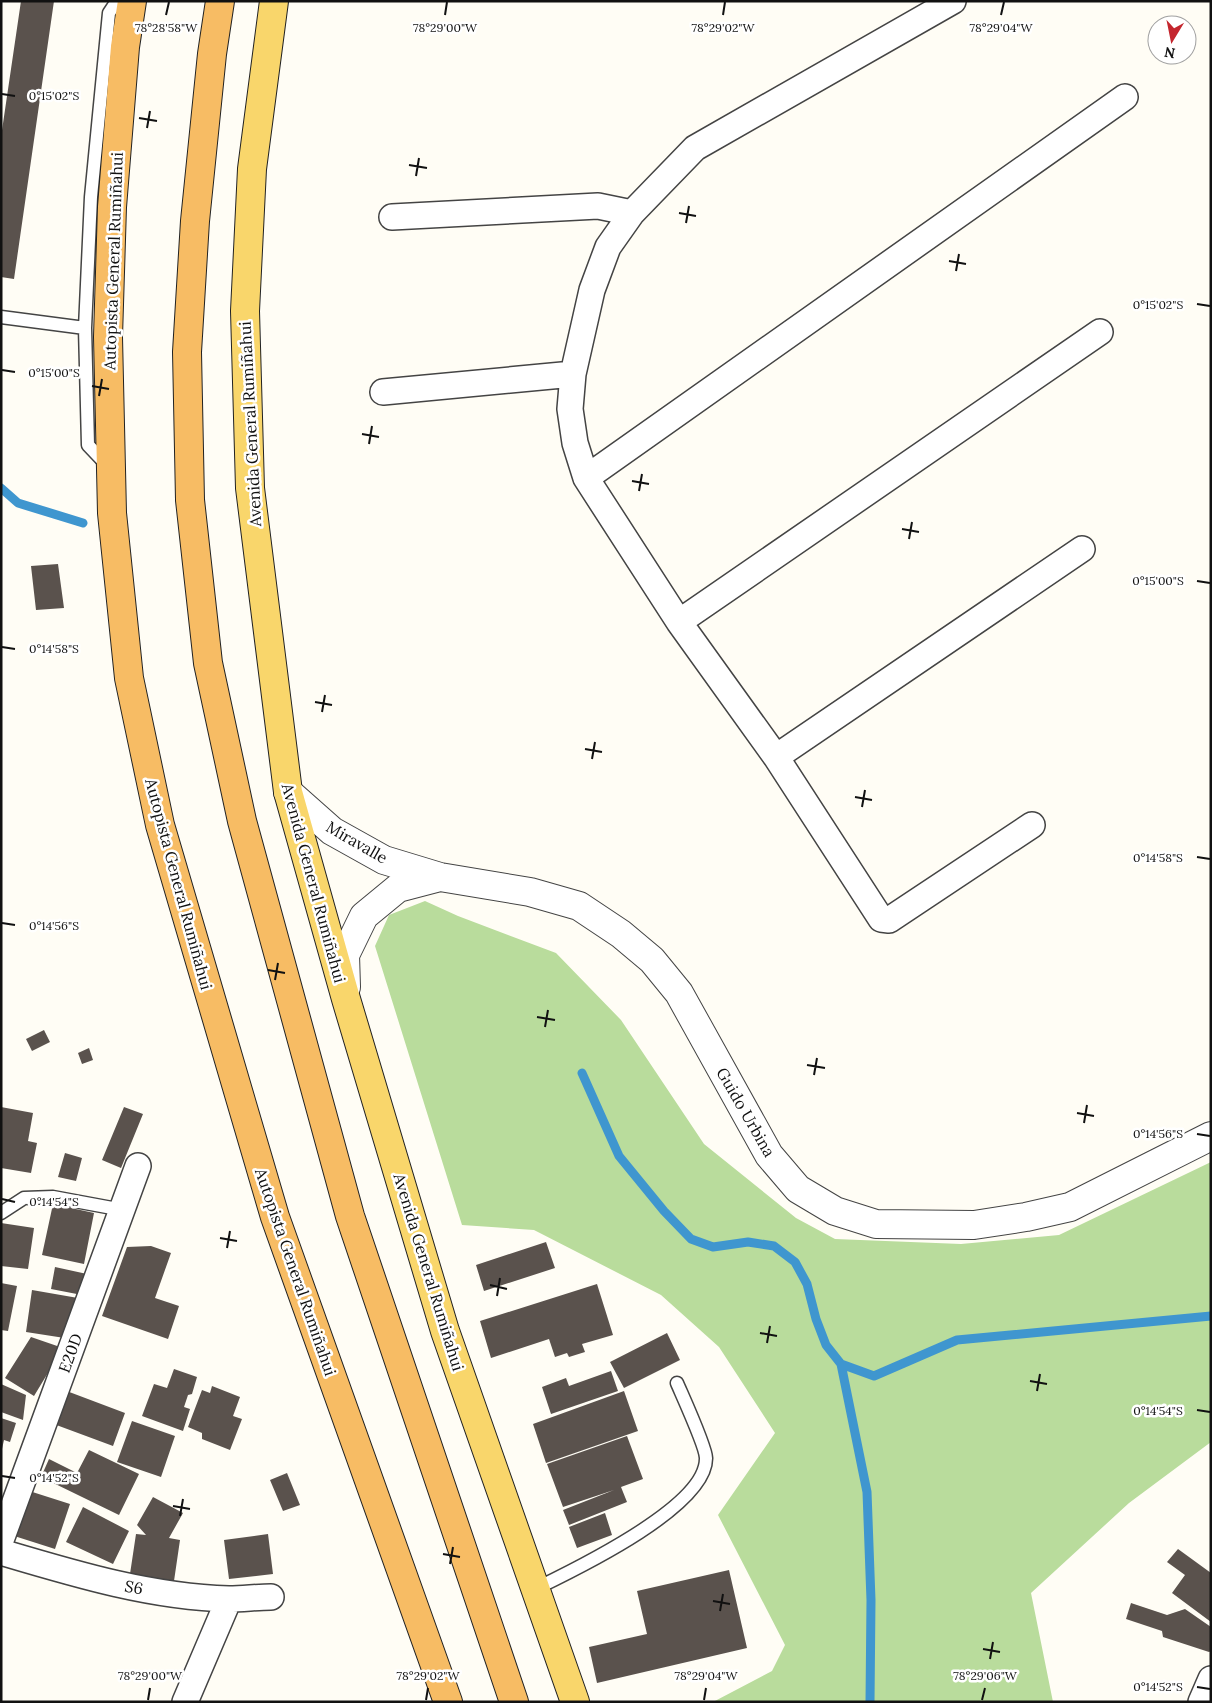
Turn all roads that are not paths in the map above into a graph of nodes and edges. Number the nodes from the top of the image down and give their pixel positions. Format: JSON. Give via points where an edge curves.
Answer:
{"nodes":[{"id":1,"x":117,"y":1,"type":"edge"},
{"id":2,"x":132,"y":1,"type":"edge"},
{"id":3,"x":220,"y":1,"type":"edge"},
{"id":4,"x":274,"y":1,"type":"edge"},
{"id":5,"x":953,"y":1,"type":"edge"},
{"id":6,"x":1125,"y":97,"type":"dead end"},
{"id":7,"x":632,"y":213,"type":"junction"},
{"id":8,"x":392,"y":217,"type":"dead end"},
{"id":9,"x":1,"y":317,"type":"edge"},
{"id":10,"x":85,"y":328,"type":"junction"},
{"id":11,"x":1100,"y":332,"type":"dead end"},
{"id":12,"x":573,"y":374,"type":"junction"},
{"id":13,"x":383,"y":392,"type":"dead end"},
{"id":14,"x":112,"y":470,"type":"junction"},
{"id":15,"x":586,"y":478,"type":"junction"},
{"id":16,"x":1082,"y":549,"type":"dead end"},
{"id":17,"x":679,"y":622,"type":"junction"},
{"id":18,"x":776,"y":757,"type":"junction"},
{"id":19,"x":288,"y":792,"type":"junction"},
{"id":20,"x":1032,"y":825,"type":"dead end"},
{"id":21,"x":440,"y":877,"type":"junction"},
{"id":22,"x":346,"y":999,"type":"junction"},
{"id":23,"x":1211,"y":1136,"type":"edge"},
{"id":24,"x":138,"y":1166,"type":"dead end"},
{"id":25,"x":123,"y":1210,"type":"junction"},
{"id":26,"x":1,"y":1213,"type":"edge"},
{"id":27,"x":677,"y":1383,"type":"dead end"},
{"id":28,"x":1,"y":1540,"type":"edge"},
{"id":29,"x":1,"y":1552,"type":"edge"},
{"id":30,"x":535,"y":1589,"type":"junction"},
{"id":31,"x":271,"y":1597,"type":"dead end"},
{"id":32,"x":229,"y":1599,"type":"junction"},
{"id":33,"x":1211,"y":1679,"type":"edge"},
{"id":34,"x":185,"y":1702,"type":"edge"},
{"id":35,"x":448,"y":1702,"type":"edge"},
{"id":36,"x":514,"y":1702,"type":"edge"},
{"id":37,"x":575,"y":1702,"type":"edge"},
{"id":38,"x":1201,"y":1702,"type":"edge"}],
"edges":[{"from":1,"to":10,"type":"lane","via":[[109,13],[92,187]]},
{"from":2,"to":14,"type":"highway","name":"Autopista General Rumiñahui","via":[[125,47],[112,207],[108,337]]},
{"from":3,"to":36,"type":"highway","via":[[195,220],[187,352],[190,500],[208,663],[242,821],[350,1216]]},
{"from":4,"to":19,"type":"main road","name":"Avenida General Rumiñahui","via":[[252,169],[244,311],[250,488]]},
{"from":5,"to":7,"type":"street","via":[[695,148]]},
{"from":6,"to":15,"type":"street"},
{"from":7,"to":8,"type":"street","via":[[598,206]]},
{"from":7,"to":12,"type":"street","via":[[608,247],[592,290]]},
{"from":9,"to":10,"type":"lane"},
{"from":10,"to":14,"type":"lane","via":[[88,445]]},
{"from":11,"to":17,"type":"street"},
{"from":12,"to":13,"type":"street"},
{"from":12,"to":15,"type":"street","via":[[570,410],[575,443]]},
{"from":14,"to":35,"type":"highway","name":"Autopista General Rumiñahui","via":[[112,513],[129,678],[160,825],[275,1217]]},
{"from":15,"to":17,"type":"street"},
{"from":16,"to":18,"type":"street"},
{"from":17,"to":18,"type":"street"},
{"from":18,"to":20,"type":"street","via":[[881,919],[889,920]]},
{"from":19,"to":21,"type":"street","name":"Miravalle","via":[[332,831],[384,860]]},
{"from":19,"to":22,"type":"main road","name":"Avenida General Rumiñahui"},
{"from":21,"to":22,"type":"street","via":[[398,888],[364,916],[345,955]]},
{"from":21,"to":23,"type":"street","name":"Guido Urbina","via":[[530,892],[580,906],[652,960],[679,992],[768,1155],[798,1189],[835,1211],[876,1224],[974,1225],[1026,1217],[1070,1207]]},
{"from":22,"to":30,"type":"main road","name":"Avenida General Rumiñahui","via":[[446,1331]]},
{"from":24,"to":25,"type":"street","name":"E20D"},
{"from":25,"to":26,"type":"lane","via":[[53,1197],[24,1198]]},
{"from":25,"to":28,"type":"street","name":"E20D"},
{"from":27,"to":30,"type":"lane","via":[[706,1457],[704,1472],[696,1485],[646,1529]]},
{"from":29,"to":32,"type":"street","name":"S6","via":[[91,1579]]},
{"from":30,"to":37,"type":"main road","name":"Avenida General Rumiñahui"},
{"from":31,"to":32,"type":"street","name":"S6"},
{"from":32,"to":34,"type":"street"},
{"from":33,"to":38,"type":"street"}]}
